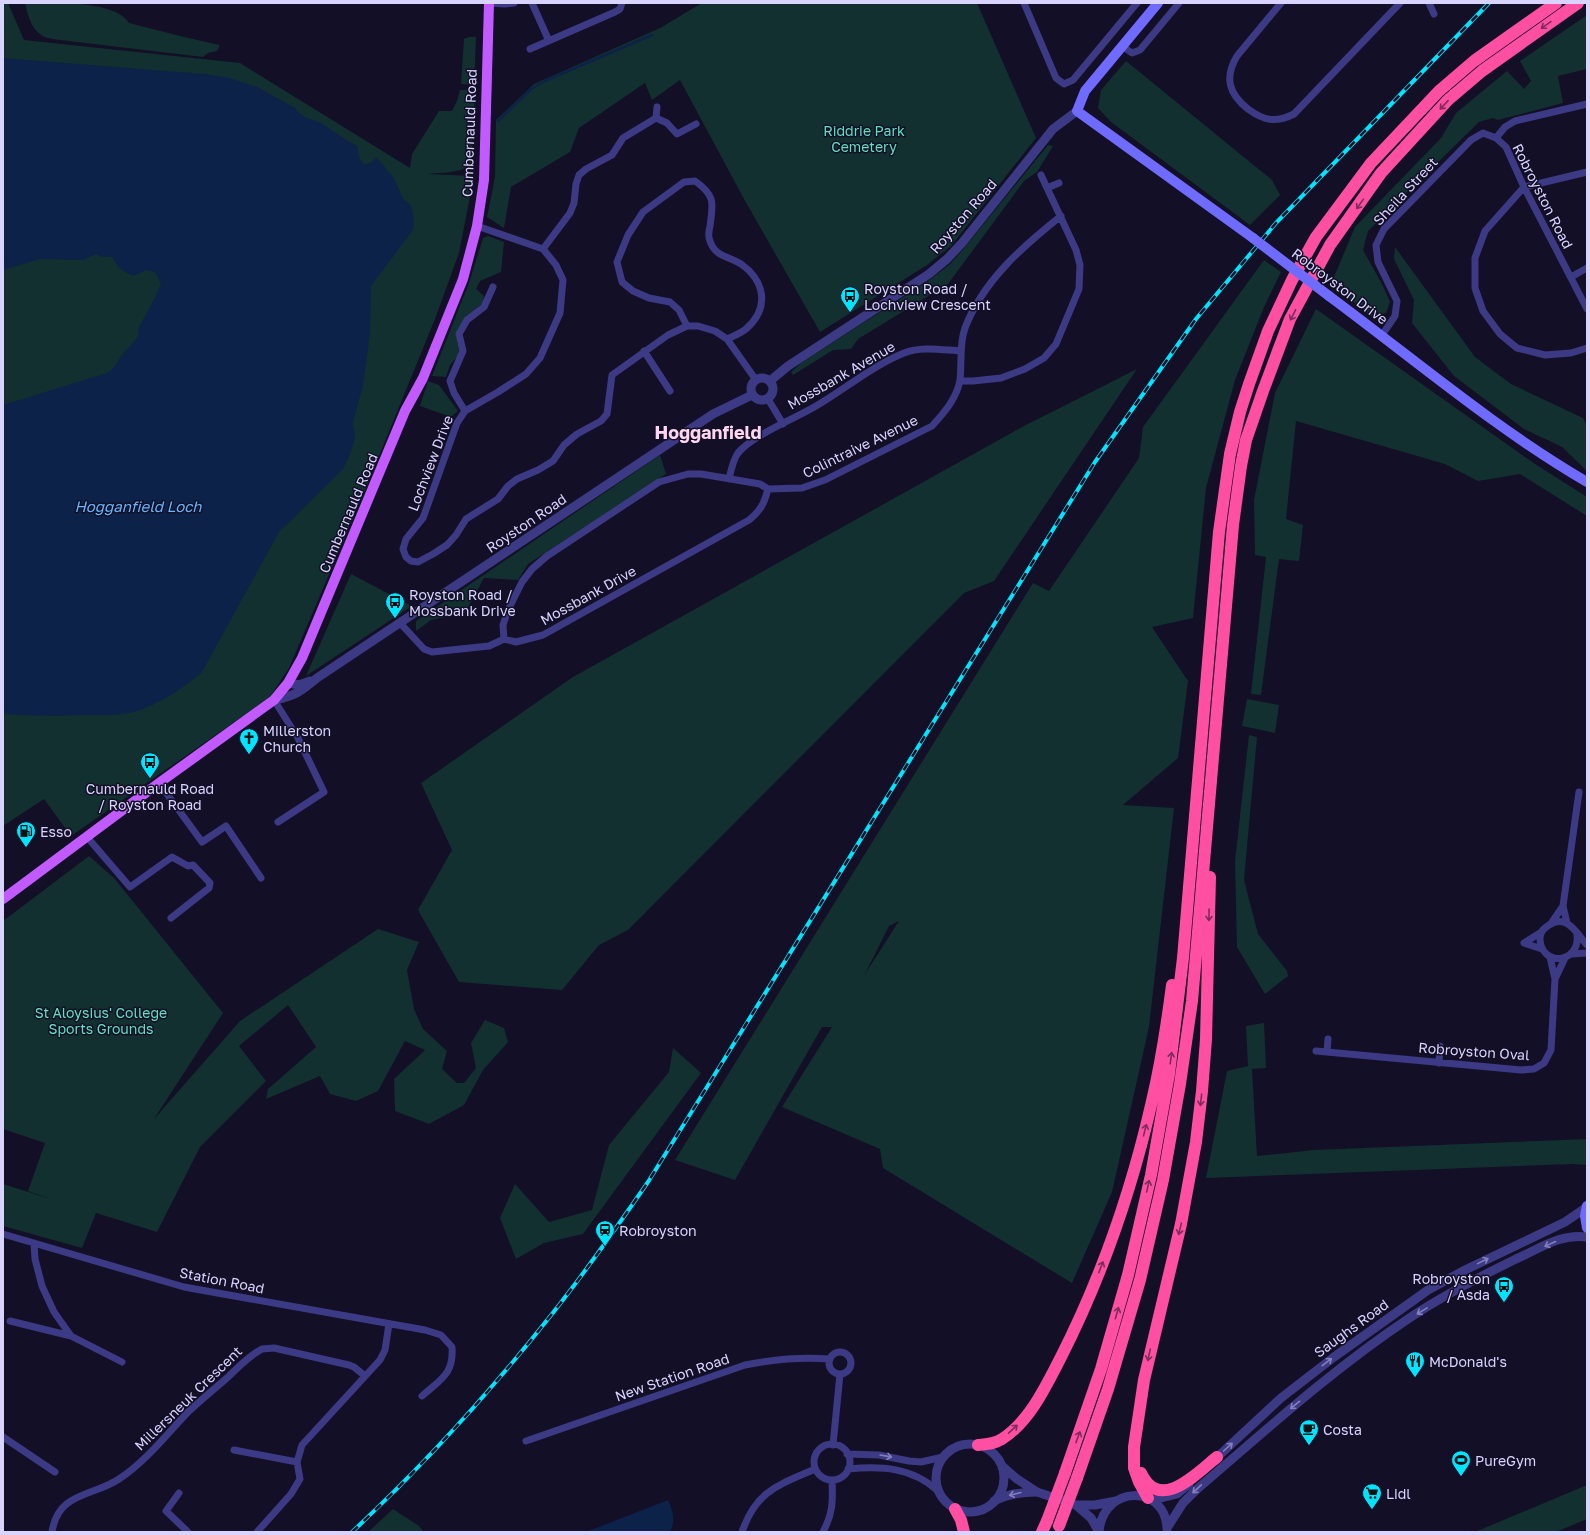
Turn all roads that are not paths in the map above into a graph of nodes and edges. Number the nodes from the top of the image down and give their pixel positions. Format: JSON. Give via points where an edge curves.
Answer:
{"nodes":[{"id":1,"x":488,"y":3,"type":"edge"},
{"id":2,"x":514,"y":3,"type":"edge"},
{"id":3,"x":532,"y":3,"type":"edge"},
{"id":4,"x":622,"y":3,"type":"edge"},
{"id":5,"x":1024,"y":3,"type":"edge"},
{"id":6,"x":1137,"y":3,"type":"edge"},
{"id":7,"x":1158,"y":3,"type":"edge"},
{"id":8,"x":1179,"y":3,"type":"edge"},
{"id":9,"x":1282,"y":3,"type":"edge"},
{"id":10,"x":1400,"y":3,"type":"edge"},
{"id":11,"x":1429,"y":3,"type":"edge"},
{"id":12,"x":1556,"y":3,"type":"edge"},
{"id":13,"x":1578,"y":3,"type":"edge"},
{"id":14,"x":1434,"y":14,"type":"dead end"},
{"id":15,"x":549,"y":41,"type":"junction"},
{"id":16,"x":1122,"y":46,"type":"junction"},
{"id":17,"x":530,"y":48,"type":"dead end"},
{"id":18,"x":1587,"y":104,"type":"edge"},
{"id":19,"x":658,"y":107,"type":"dead end"},
{"id":20,"x":1076,"y":111,"type":"junction"},
{"id":21,"x":656,"y":118,"type":"junction"},
{"id":22,"x":696,"y":124,"type":"dead end"},
{"id":23,"x":1496,"y":138,"type":"junction"},
{"id":24,"x":1587,"y":172,"type":"edge"},
{"id":25,"x":1041,"y":175,"type":"dead end"},
{"id":26,"x":1059,"y":183,"type":"dead end"},
{"id":27,"x":1524,"y":187,"type":"junction"},
{"id":28,"x":1047,"y":188,"type":"junction"},
{"id":29,"x":1061,"y":216,"type":"junction"},
{"id":30,"x":477,"y":226,"type":"junction"},
{"id":31,"x":543,"y":248,"type":"junction"},
{"id":32,"x":1587,"y":268,"type":"edge"},
{"id":33,"x":1571,"y":277,"type":"junction"},
{"id":34,"x":493,"y":287,"type":"dead end"},
{"id":35,"x":1587,"y":309,"type":"edge"},
{"id":36,"x":687,"y":326,"type":"junction"},
{"id":37,"x":1382,"y":335,"type":"junction"},
{"id":38,"x":728,"y":339,"type":"junction"},
{"id":39,"x":1587,"y":348,"type":"edge"},
{"id":40,"x":644,"y":351,"type":"junction"},
{"id":41,"x":961,"y":351,"type":"junction"},
{"id":42,"x":756,"y":380,"type":"junction"},
{"id":43,"x":770,"y":381,"type":"junction"},
{"id":44,"x":960,"y":381,"type":"junction"},
{"id":45,"x":670,"y":391,"type":"dead end"},
{"id":46,"x":752,"y":395,"type":"junction"},
{"id":47,"x":768,"y":399,"type":"junction"},
{"id":48,"x":465,"y":411,"type":"junction"},
{"id":49,"x":783,"y":424,"type":"junction"},
{"id":50,"x":729,"y":478,"type":"junction"},
{"id":51,"x":1587,"y":482,"type":"edge"},
{"id":52,"x":768,"y":488,"type":"junction"},
{"id":53,"x":401,"y":624,"type":"junction"},
{"id":54,"x":504,"y":639,"type":"junction"},
{"id":55,"x":317,"y":678,"type":"junction"},
{"id":56,"x":288,"y":683,"type":"junction"},
{"id":57,"x":274,"y":700,"type":"junction"},
{"id":58,"x":1211,"y":778,"type":"junction"},
{"id":59,"x":159,"y":783,"type":"junction"},
{"id":60,"x":1579,"y":792,"type":"dead end"},
{"id":61,"x":278,"y":822,"type":"dead end"},
{"id":62,"x":1193,"y":836,"type":"junction"},
{"id":63,"x":87,"y":837,"type":"junction"},
{"id":64,"x":261,"y":878,"type":"dead end"},
{"id":65,"x":3,"y":899,"type":"edge"},
{"id":66,"x":1563,"y":906,"type":"junction"},
{"id":67,"x":170,"y":918,"type":"dead end"},
{"id":68,"x":1552,"y":922,"type":"junction"},
{"id":69,"x":1567,"y":923,"type":"junction"},
{"id":70,"x":1540,"y":933,"type":"junction"},
{"id":71,"x":1577,"y":935,"type":"junction"},
{"id":72,"x":1587,"y":945,"type":"edge"},
{"id":73,"x":1542,"y":949,"type":"junction"},
{"id":74,"x":1587,"y":953,"type":"edge"},
{"id":75,"x":1569,"y":956,"type":"junction"},
{"id":76,"x":1550,"y":957,"type":"junction"},
{"id":77,"x":1555,"y":979,"type":"junction"},
{"id":78,"x":1328,"y":1039,"type":"dead end"},
{"id":79,"x":1440,"y":1046,"type":"dead end"},
{"id":80,"x":1316,"y":1051,"type":"dead end"},
{"id":81,"x":1327,"y":1052,"type":"junction"},
{"id":82,"x":1439,"y":1063,"type":"junction"},
{"id":83,"x":1587,"y":1206,"type":"edge"},
{"id":84,"x":1587,"y":1228,"type":"edge"},
{"id":85,"x":3,"y":1234,"type":"edge"},
{"id":86,"x":1587,"y":1237,"type":"edge"},
{"id":87,"x":34,"y":1243,"type":"junction"},
{"id":88,"x":10,"y":1321,"type":"dead end"},
{"id":89,"x":389,"y":1324,"type":"junction"},
{"id":90,"x":71,"y":1336,"type":"junction"},
{"id":91,"x":830,"y":1358,"type":"junction"},
{"id":92,"x":122,"y":1362,"type":"dead end"},
{"id":93,"x":840,"y":1374,"type":"junction"},
{"id":94,"x":365,"y":1376,"type":"junction"},
{"id":95,"x":422,"y":1396,"type":"dead end"},
{"id":96,"x":3,"y":1437,"type":"edge"},
{"id":97,"x":526,"y":1441,"type":"dead end"},
{"id":98,"x":833,"y":1445,"type":"junction"},
{"id":99,"x":978,"y":1445,"type":"junction"},
{"id":100,"x":1134,"y":1447,"type":"junction"},
{"id":101,"x":234,"y":1450,"type":"dead end"},
{"id":102,"x":847,"y":1454,"type":"junction"},
{"id":103,"x":943,"y":1457,"type":"junction"},
{"id":104,"x":1217,"y":1457,"type":"junction"},
{"id":105,"x":297,"y":1462,"type":"junction"},
{"id":106,"x":1002,"y":1466,"type":"junction"},
{"id":107,"x":815,"y":1469,"type":"junction"},
{"id":108,"x":848,"y":1469,"type":"junction"},
{"id":109,"x":54,"y":1472,"type":"dead end"},
{"id":110,"x":832,"y":1480,"type":"junction"},
{"id":111,"x":938,"y":1491,"type":"junction"},
{"id":112,"x":1037,"y":1492,"type":"junction"},
{"id":113,"x":179,"y":1493,"type":"dead end"},
{"id":114,"x":1150,"y":1499,"type":"junction"},
{"id":115,"x":994,"y":1501,"type":"junction"},
{"id":116,"x":1116,"y":1501,"type":"junction"},
{"id":117,"x":1076,"y":1505,"type":"junction"},
{"id":118,"x":955,"y":1509,"type":"junction"},
{"id":119,"x":1044,"y":1527,"type":"edge"},
{"id":120,"x":1058,"y":1529,"type":"edge"},
{"id":121,"x":1167,"y":1530,"type":"edge"},
{"id":122,"x":52,"y":1532,"type":"edge"},
{"id":123,"x":188,"y":1532,"type":"edge"},
{"id":124,"x":257,"y":1532,"type":"edge"},
{"id":125,"x":742,"y":1532,"type":"edge"},
{"id":126,"x":822,"y":1532,"type":"edge"},
{"id":127,"x":964,"y":1532,"type":"edge"},
{"id":128,"x":1099,"y":1532,"type":"edge"}],
"edges":[{"from":1,"to":2,"type":"street"},
{"from":1,"to":30,"type":"main road","name":"Cumbernauld Road","via":[[484,180]]},
{"from":3,"to":15,"type":"street"},
{"from":4,"to":15,"type":"street","via":[[620,9],[615,12]]},
{"from":5,"to":6,"type":"street","via":[[1056,78],[1064,84],[1073,80]]},
{"from":7,"to":16,"type":"main road","name":"Royston Road"},
{"from":8,"to":16,"type":"street","via":[[1140,50],[1132,53]]},
{"from":9,"to":10,"type":"street","via":[[1237,56],[1230,73],[1231,89],[1237,100],[1265,119],[1284,119],[1294,114]]},
{"from":11,"to":14,"type":"street"},
{"from":12,"to":62,"type":"highway","via":[[1474,61],[1445,86],[1371,163],[1316,237],[1276,313],[1240,412],[1226,476]]},
{"from":13,"to":58,"type":"highway","one_way":true,"via":[[1482,71],[1448,100],[1381,173],[1330,244],[1290,319],[1246,440],[1241,466],[1233,525]]},
{"from":15,"to":17,"type":"street"},
{"from":16,"to":20,"type":"main road","name":"Royston Road","via":[[1086,91]]},
{"from":18,"to":23,"type":"street","via":[[1515,121],[1505,127]]},
{"from":19,"to":21,"type":"street"},
{"from":20,"to":37,"type":"main road","name":"Robroyston Drive","bridge":true,"via":[[1253,238]]},
{"from":20,"to":43,"type":"street","name":"Royston Road","via":[[1053,128],[947,259],[929,274],[788,366]]},
{"from":21,"to":22,"type":"street","via":[[667,123],[677,134]]},
{"from":21,"to":31,"type":"street","via":[[623,138],[612,155],[579,175],[570,213]]},
{"from":23,"to":27,"type":"street","name":"Robroyston Road","via":[[1506,147]]},
{"from":23,"to":37,"type":"street","name":"Sheila Street","via":[[1483,133],[1471,140],[1384,229],[1376,245],[1378,262],[1397,301],[1395,316]]},
{"from":24,"to":27,"type":"street"},
{"from":25,"to":28,"type":"street"},
{"from":26,"to":28,"type":"street"},
{"from":27,"to":33,"type":"street","name":"Robroyston Road"},
{"from":27,"to":39,"type":"street","via":[[1485,230],[1476,258],[1475,288],[1483,311],[1500,334],[1518,348],[1545,355],[1571,353]]},
{"from":28,"to":29,"type":"street"},
{"from":29,"to":41,"type":"street","name":"Colintraive Avenue","via":[[1029,241],[995,276],[976,305],[965,329]]},
{"from":29,"to":44,"type":"street","via":[[1080,265],[1079,289],[1056,344],[1044,358],[1025,369],[1001,378]]},
{"from":30,"to":31,"type":"street"},
{"from":30,"to":56,"type":"main road","name":"Cumbernauld Road","via":[[463,279],[440,337],[423,378],[405,411],[302,658]]},
{"from":31,"to":48,"type":"street","name":"Lochview Drive","via":[[556,265],[563,280],[560,313],[540,358],[526,374]]},
{"from":32,"to":33,"type":"street"},
{"from":33,"to":35,"type":"street","name":"Robroyston Road"},
{"from":34,"to":48,"type":"street","via":[[484,308],[467,320],[459,334],[463,351],[450,381]]},
{"from":36,"to":38,"type":"street","via":[[715,331]]},
{"from":36,"to":38,"type":"street","via":[[679,310],[670,302],[649,298],[633,291],[622,282],[617,262],[628,235],[643,212],[684,182],[695,181],[706,191],[713,205],[709,240],[716,252],[741,264],[762,291],[761,308],[756,318],[745,330]]},
{"from":36,"to":40,"type":"street","name":"Lochview Drive"},
{"from":37,"to":51,"type":"main road","name":"Robroyston Drive","via":[[1548,460]]},
{"from":38,"to":42,"type":"street"},
{"from":40,"to":45,"type":"street"},
{"from":40,"to":48,"type":"street","name":"Lochview Drive","via":[[612,375],[608,414],[601,421],[577,434],[564,445],[553,461],[517,478],[498,499],[466,519],[447,545],[418,562],[411,561],[403,549],[406,539],[423,518],[457,423]]},
{"from":41,"to":44,"type":"street","name":"Colintraive Avenue"},
{"from":41,"to":49,"type":"street","name":"Mossbank Avenue","via":[[925,349],[905,353]]},
{"from":42,"to":43,"type":"street","via":[[761,378]]},
{"from":42,"to":46,"type":"street","via":[[751,387]]},
{"from":43,"to":47,"type":"street","via":[[773,392]]},
{"from":44,"to":52,"type":"street","name":"Colintraive Avenue","via":[[946,412],[932,426],[825,480],[802,488]]},
{"from":46,"to":47,"type":"street","via":[[762,401]]},
{"from":46,"to":53,"type":"street","name":"Royston Road","via":[[713,414]]},
{"from":47,"to":49,"type":"street","name":"Mossbank Avenue"},
{"from":49,"to":50,"type":"street","name":"Mossbank Avenue","via":[[749,442],[738,453]]},
{"from":50,"to":52,"type":"street","name":"Colintraive Avenue"},
{"from":50,"to":54,"type":"street","name":"Colintraive Avenue","via":[[688,474],[659,482],[547,556],[522,582],[503,625]]},
{"from":52,"to":54,"type":"street","name":"Mossbank Drive","via":[[765,502],[749,520],[543,635],[516,642]]},
{"from":53,"to":54,"type":"street","name":"Mossbank Drive","via":[[424,649],[432,652],[489,646]]},
{"from":53,"to":55,"type":"street","name":"Royston Road"},
{"from":55,"to":56,"type":"street","name":"Royston Road","via":[[299,685]]},
{"from":55,"to":57,"type":"street","name":"Royston Road","via":[[296,695]]},
{"from":56,"to":57,"type":"main road","name":"Cumbernauld Road"},
{"from":57,"to":59,"type":"main road","name":"Cumbernauld Road"},
{"from":57,"to":61,"type":"street","via":[[298,738],[324,792]]},
{"from":58,"to":100,"type":"highway","one_way":true,"via":[[1207,1007],[1199,1116],[1187,1200],[1144,1380]]},
{"from":58,"to":120,"type":"highway","bridge":true,"via":[[1192,1001],[1163,1180],[1128,1324],[1108,1389]]},
{"from":59,"to":63,"type":"main road","name":"Cumbernauld Road"},
{"from":59,"to":64,"type":"street","via":[[202,842],[226,826]]},
{"from":60,"to":66,"type":"street"},
{"from":99,"to":62,"type":"highway","one_way":true,"via":[[1002,1439],[1018,1425],[1037,1401],[1078,1321],[1118,1219],[1134,1172],[1157,1078]]},
{"from":119,"to":62,"type":"highway","one_way":true,"bridge":true,"via":[[1085,1418],[1118,1312],[1149,1181],[1169,1074]]},
{"from":63,"to":65,"type":"main road","name":"Cumbernauld Road"},
{"from":63,"to":67,"type":"street","via":[[130,887],[172,857],[188,866],[193,865],[210,882],[208,888]]},
{"from":66,"to":68,"type":"street"},
{"from":66,"to":69,"type":"street"},
{"from":68,"to":69,"type":"street"},
{"from":68,"to":70,"type":"street"},
{"from":69,"to":71,"type":"street"},
{"from":70,"to":73,"type":"street"},
{"from":70,"to":73,"type":"street","via":[[1524,943]]},
{"from":71,"to":72,"type":"street"},
{"from":71,"to":75,"type":"street","via":[[1577,946]]},
{"from":73,"to":76,"type":"street"},
{"from":74,"to":75,"type":"street"},
{"from":75,"to":76,"type":"street","via":[[1558,959]]},
{"from":75,"to":77,"type":"street"},
{"from":76,"to":77,"type":"street"},
{"from":77,"to":82,"type":"street","name":"Robroyston Oval","via":[[1551,1050],[1544,1063],[1534,1069],[1521,1070]]},
{"from":78,"to":81,"type":"street"},
{"from":79,"to":82,"type":"street"},
{"from":80,"to":81,"type":"street","name":"Robroyston Oval"},
{"from":81,"to":82,"type":"street","name":"Robroyston Oval"},
{"from":83,"to":84,"type":"main road"},
{"from":104,"to":83,"type":"street","name":"Saughs Road","one_way":true,"via":[[1281,1398],[1428,1290],[1565,1222]]},
{"from":85,"to":87,"type":"street","name":"Station Road"},
{"from":86,"to":121,"type":"street","name":"Saughs Road","one_way":true,"via":[[1572,1236],[1558,1240],[1478,1278],[1408,1319],[1287,1411],[1196,1490],[1176,1513]]},
{"from":87,"to":89,"type":"street","name":"Station Road","via":[[184,1288]]},
{"from":87,"to":90,"type":"street","via":[[42,1286],[54,1312]]},
{"from":88,"to":90,"type":"street"},
{"from":89,"to":94,"type":"street","via":[[385,1350],[380,1360]]},
{"from":89,"to":95,"type":"street","name":"Station Road","via":[[441,1334],[452,1347],[452,1364],[447,1374]]},
{"from":90,"to":92,"type":"street"},
{"from":91,"to":93,"type":"street","via":[[831,1369]]},
{"from":91,"to":93,"type":"street","via":[[839,1352],[848,1356],[851,1362],[849,1369]]},
{"from":91,"to":97,"type":"street","name":"New Station Road","via":[[801,1357],[745,1366]]},
{"from":93,"to":98,"type":"street"},
{"from":94,"to":105,"type":"street","via":[[302,1445]]},
{"from":94,"to":122,"type":"street","name":"Millersneuk Crescent","via":[[354,1367],[342,1363],[274,1348],[262,1349],[188,1412],[154,1449],[126,1474],[108,1485],[77,1496],[68,1502],[59,1511]]},
{"from":96,"to":109,"type":"street"},
{"from":98,"to":102,"type":"street","via":[[839,1446]]},
{"from":98,"to":107,"type":"street","via":[[821,1448],[817,1452]]},
{"from":99,"to":103,"type":"street","via":[[959,1446]]},
{"from":99,"to":106,"type":"street","via":[[988,1449]]},
{"from":100,"to":104,"type":"highway","via":[[1140,1471],[1146,1482],[1161,1490],[1171,1490],[1180,1486]]},
{"from":100,"to":114,"type":"highway","via":[[1134,1468]]},
{"from":101,"to":105,"type":"street"},
{"from":102,"to":103,"type":"street","one_way":true,"via":[[879,1455],[921,1462]]},
{"from":102,"to":108,"type":"street"},
{"from":103,"to":111,"type":"street","via":[[936,1473]]},
{"from":104,"to":114,"type":"street","name":"Saughs Road","via":[[1182,1491],[1173,1496]]},
{"from":105,"to":124,"type":"street","via":[[300,1479],[291,1494]]},
{"from":106,"to":112,"type":"street","via":[[1016,1479]]},
{"from":106,"to":115,"type":"street","via":[[1003,1485]]},
{"from":107,"to":110,"type":"street","via":[[823,1478]]},
{"from":107,"to":125,"type":"street","via":[[771,1489],[756,1504],[746,1519]]},
{"from":108,"to":110,"type":"street","via":[[840,1478]]},
{"from":108,"to":111,"type":"street","via":[[870,1467],[903,1471],[930,1483]]},
{"from":110,"to":126,"type":"street","via":[[833,1503],[827,1525]]},
{"from":111,"to":118,"type":"street"},
{"from":112,"to":115,"type":"street","one_way":true,"via":[[1012,1494]]},
{"from":112,"to":117,"type":"street"},
{"from":113,"to":123,"type":"street","via":[[166,1511]]},
{"from":114,"to":116,"type":"street","name":"Saughs Road","via":[[1130,1496]]},
{"from":114,"to":121,"type":"street","via":[[1162,1510]]},
{"from":115,"to":118,"type":"street","via":[[977,1511]]},
{"from":116,"to":117,"type":"street","name":"Saughs Road"},
{"from":116,"to":128,"type":"street","via":[[1105,1510]]},
{"from":117,"to":128,"type":"street","via":[[1091,1518]]},
{"from":118,"to":127,"type":"highway"}]}
